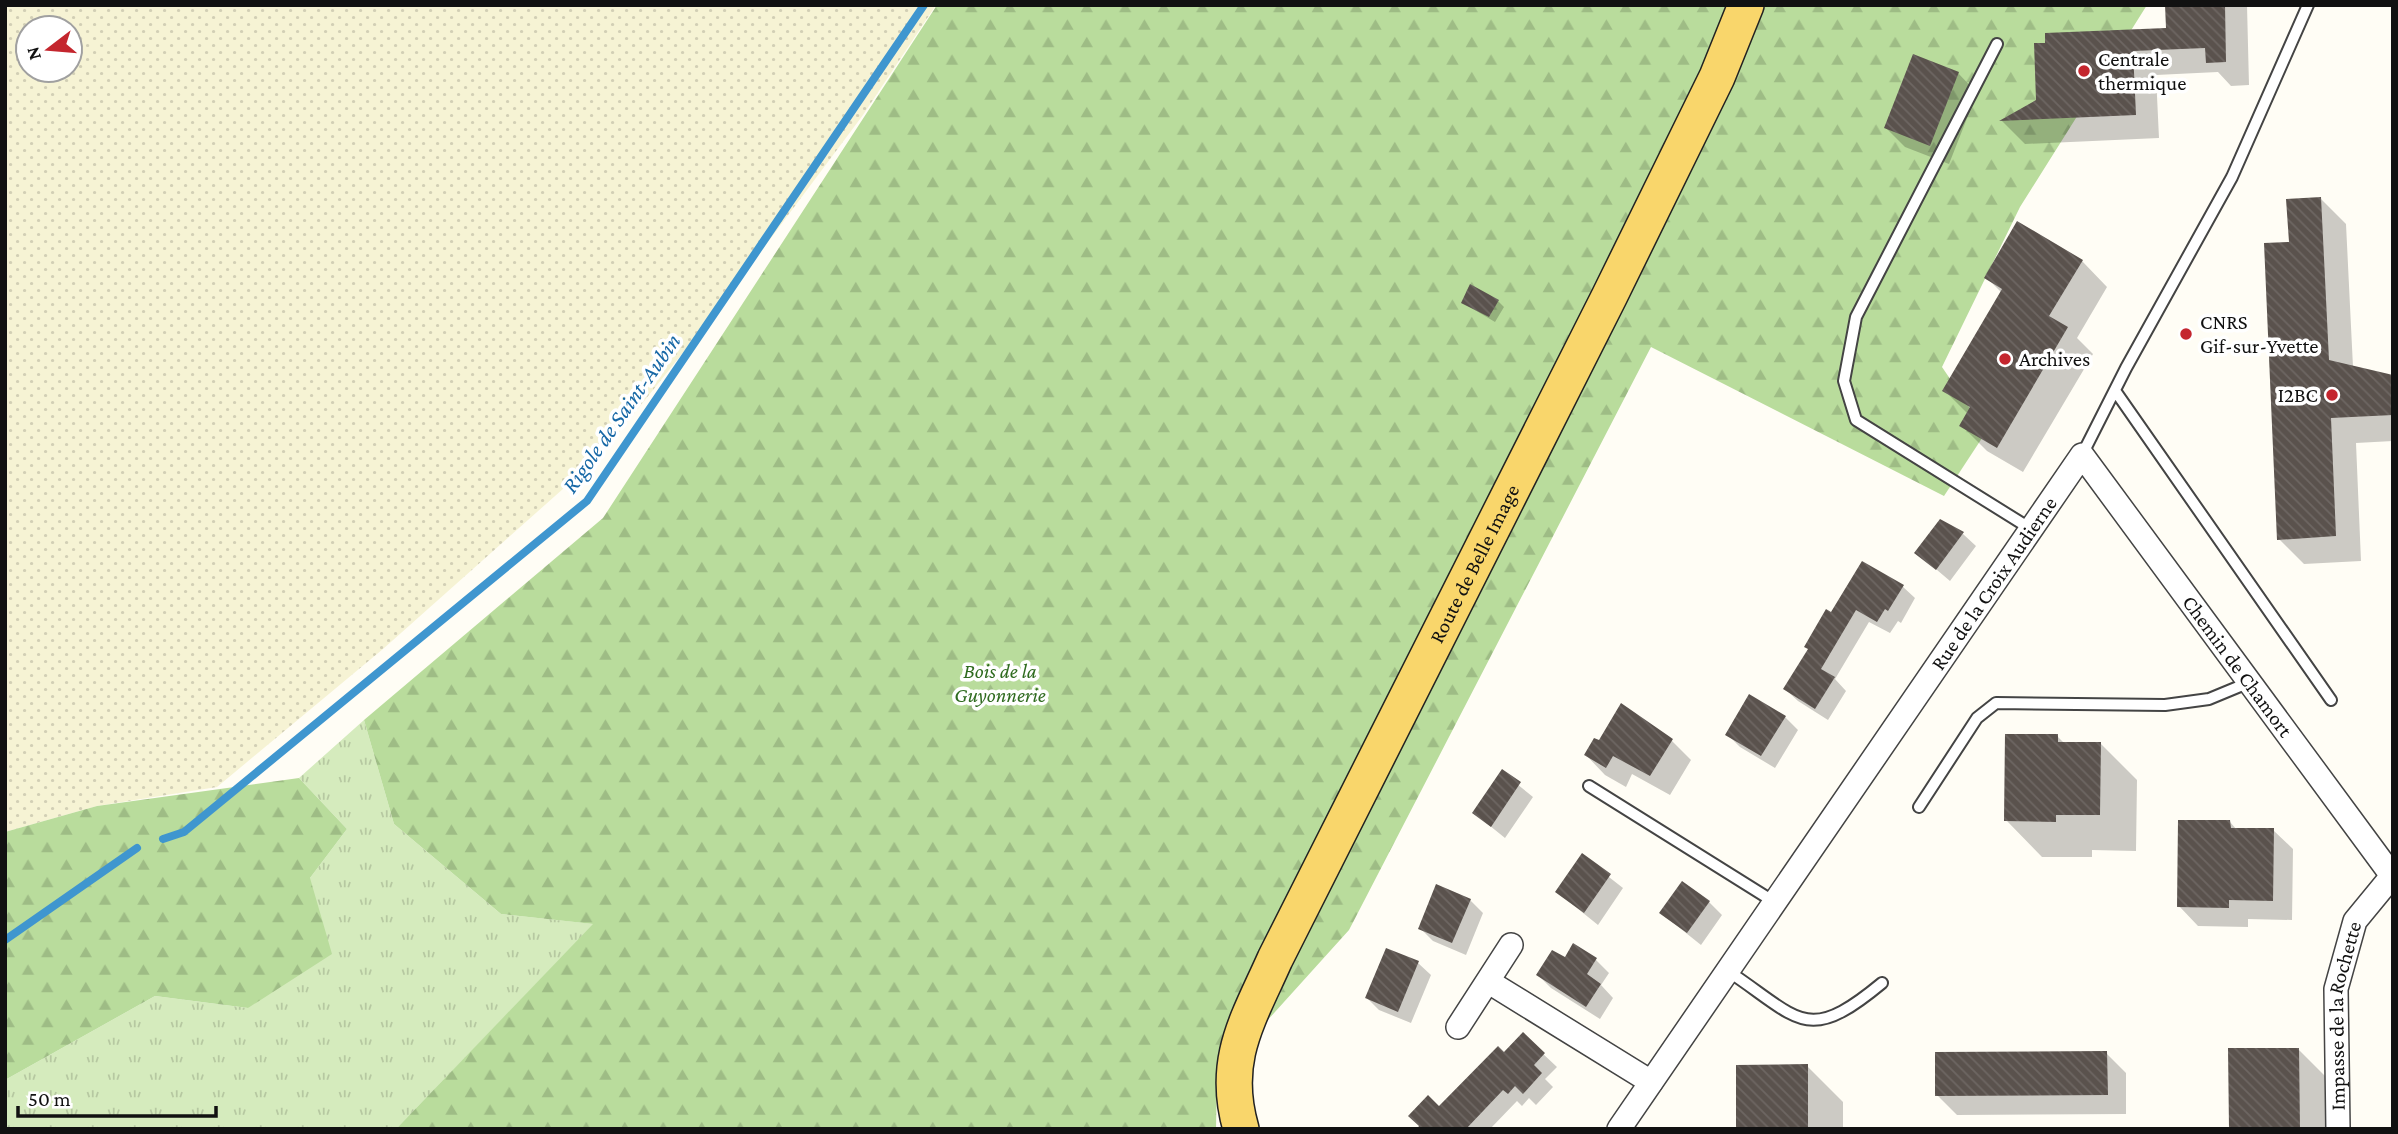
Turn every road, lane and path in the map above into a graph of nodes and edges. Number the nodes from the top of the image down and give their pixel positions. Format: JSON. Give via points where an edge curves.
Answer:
{"nodes":[{"id":1,"x":1746,"y":5,"type":"edge"},
{"id":2,"x":2308,"y":5,"type":"edge"},
{"id":3,"x":1997,"y":44,"type":"dead end"},
{"id":4,"x":2116,"y":392,"type":"junction"},
{"id":5,"x":2082,"y":455,"type":"junction"},
{"id":6,"x":2031,"y":529,"type":"junction"},
{"id":7,"x":2250,"y":682,"type":"junction"},
{"id":8,"x":2331,"y":700,"type":"dead end"},
{"id":9,"x":1589,"y":786,"type":"dead end"},
{"id":10,"x":1919,"y":807,"type":"dead end"},
{"id":11,"x":2392,"y":877,"type":"edge"},
{"id":12,"x":1776,"y":903,"type":"junction"},
{"id":13,"x":1511,"y":945,"type":"dead end"},
{"id":14,"x":1728,"y":971,"type":"junction"},
{"id":15,"x":1489,"y":982,"type":"junction"},
{"id":16,"x":1882,"y":983,"type":"dead end"},
{"id":17,"x":1458,"y":1027,"type":"dead end"},
{"id":18,"x":1651,"y":1082,"type":"junction"},
{"id":19,"x":1241,"y":1129,"type":"edge"},
{"id":20,"x":1619,"y":1129,"type":"edge"},
{"id":21,"x":2338,"y":1129,"type":"edge"}],
"edges":[{"from":1,"to":19,"type":"main road","name":"Route de Belle Image","via":[[1717,77],[1609,297],[1275,959],[1234,1059],[1233,1088]]},
{"from":2,"to":4,"type":"lane","name":"Rue de la Croix Audierne","via":[[2232,177]]},
{"from":3,"to":6,"type":"lane","via":[[1856,317],[1844,381],[1856,420]]},
{"from":4,"to":5,"type":"lane","name":"Rue de la Croix Audierne"},
{"from":4,"to":8,"type":"lane"},
{"from":5,"to":6,"type":"street","name":"Rue de la Croix Audierne"},
{"from":5,"to":7,"type":"street","name":"Chemin de Chamort"},
{"from":6,"to":12,"type":"street","name":"Rue de la Croix Audierne"},
{"from":7,"to":10,"type":"lane","via":[[2209,699],[2165,705],[1996,703],[1978,718]]},
{"from":7,"to":11,"type":"street","name":"Chemin de Chamort"},
{"from":9,"to":12,"type":"lane"},
{"from":11,"to":21,"type":"street","name":"Impasse de la Rochette","via":[[2355,921],[2336,989]]},
{"from":12,"to":14,"type":"street","name":"Rue de la Croix Audierne"},
{"from":13,"to":15,"type":"street"},
{"from":14,"to":16,"type":"lane","via":[[1802,1021],[1827,1021],[1852,1008]]},
{"from":14,"to":18,"type":"street","name":"Rue de la Croix Audierne"},
{"from":15,"to":17,"type":"street"},
{"from":15,"to":18,"type":"street"},
{"from":18,"to":20,"type":"street","name":"Rue de la Croix Audierne"}]}
